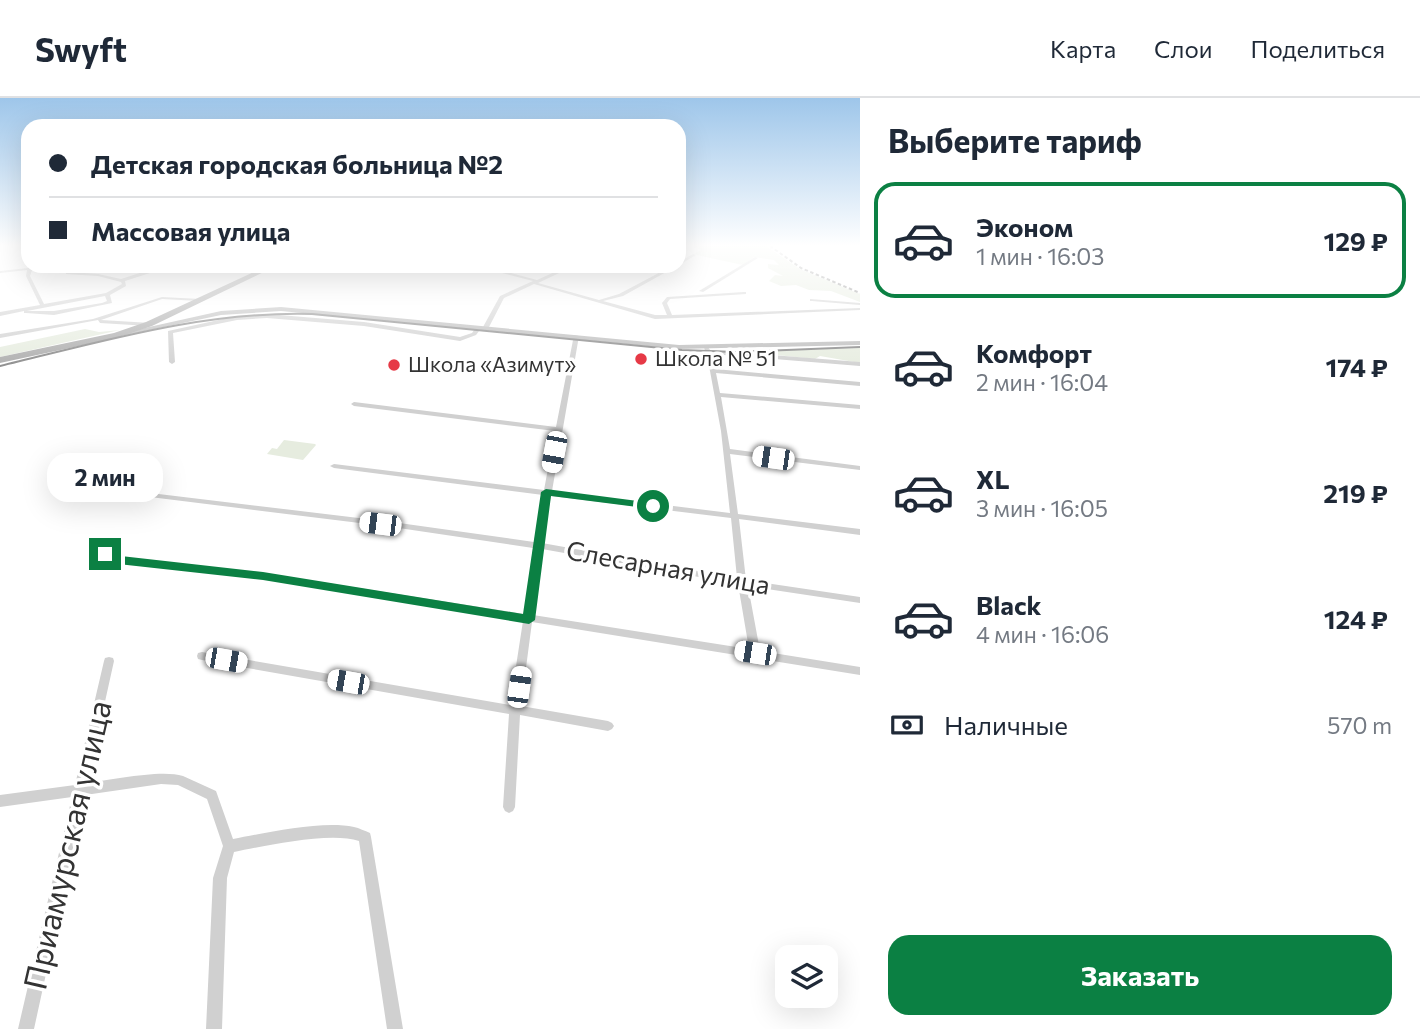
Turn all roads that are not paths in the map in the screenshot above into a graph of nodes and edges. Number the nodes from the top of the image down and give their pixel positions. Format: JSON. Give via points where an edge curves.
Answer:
{"nodes":[{"id":1,"x":35,"y":289,"type":"edge"},
{"id":2,"x":116,"y":289,"type":"edge"},
{"id":3,"x":223,"y":289,"type":"edge"},
{"id":4,"x":519,"y":289,"type":"edge"},
{"id":5,"x":559,"y":289,"type":"edge"},
{"id":6,"x":631,"y":289,"type":"edge"},
{"id":7,"x":704,"y":289,"type":"edge"},
{"id":8,"x":701,"y":291,"type":"dead end"},
{"id":9,"x":744,"y":293,"type":"dead end"},
{"id":10,"x":107,"y":294,"type":"junction"},
{"id":11,"x":200,"y":300,"type":"junction"},
{"id":12,"x":812,"y":300,"type":"dead end"},
{"id":13,"x":597,"y":301,"type":"junction"},
{"id":14,"x":42,"y":304,"type":"junction"},
{"id":15,"x":860,"y":307,"type":"edge"},
{"id":16,"x":179,"y":310,"type":"junction"},
{"id":17,"x":0,"y":315,"type":"edge"},
{"id":18,"x":670,"y":316,"type":"junction"},
{"id":19,"x":196,"y":317,"type":"junction"},
{"id":20,"x":94,"y":320,"type":"junction"},
{"id":21,"x":149,"y":324,"type":"junction"},
{"id":22,"x":482,"y":327,"type":"junction"},
{"id":23,"x":116,"y":335,"type":"junction"},
{"id":24,"x":0,"y":336,"type":"edge"},
{"id":25,"x":576,"y":336,"type":"junction"},
{"id":26,"x":860,"y":343,"type":"edge"},
{"id":27,"x":707,"y":350,"type":"junction"},
{"id":28,"x":2,"y":362,"type":"edge"},
{"id":29,"x":172,"y":362,"type":"dead end"},
{"id":30,"x":860,"y":364,"type":"edge"},
{"id":31,"x":713,"y":371,"type":"junction"},
{"id":32,"x":860,"y":384,"type":"edge"},
{"id":33,"x":718,"y":395,"type":"junction"},
{"id":34,"x":354,"y":404,"type":"dead end"},
{"id":35,"x":860,"y":407,"type":"edge"},
{"id":36,"x":559,"y":429,"type":"junction"},
{"id":37,"x":727,"y":451,"type":"junction"},
{"id":38,"x":334,"y":466,"type":"dead end"},
{"id":39,"x":860,"y":468,"type":"edge"},
{"id":40,"x":546,"y":492,"type":"junction"},
{"id":41,"x":142,"y":494,"type":"dead end"},
{"id":42,"x":733,"y":516,"type":"junction"},
{"id":43,"x":860,"y":531,"type":"edge"},
{"id":44,"x":538,"y":545,"type":"junction"},
{"id":45,"x":105,"y":554,"type":"dead end"},
{"id":46,"x":742,"y":580,"type":"junction"},
{"id":47,"x":860,"y":600,"type":"edge"},
{"id":48,"x":529,"y":620,"type":"junction"},
{"id":49,"x":755,"y":653,"type":"junction"},
{"id":50,"x":202,"y":656,"type":"dead end"},
{"id":51,"x":109,"y":662,"type":"dead end"},
{"id":52,"x":860,"y":671,"type":"edge"},
{"id":53,"x":515,"y":710,"type":"junction"},
{"id":54,"x":608,"y":726,"type":"dead end"},
{"id":55,"x":80,"y":792,"type":"junction"},
{"id":56,"x":0,"y":801,"type":"edge"},
{"id":57,"x":509,"y":807,"type":"dead end"},
{"id":58,"x":229,"y":846,"type":"junction"},
{"id":59,"x":26,"y":1029,"type":"edge"},
{"id":60,"x":215,"y":1029,"type":"edge"},
{"id":61,"x":395,"y":1029,"type":"edge"}],
"edges":[{"from":1,"to":14,"type":"street"},
{"from":2,"to":10,"type":"street"},
{"from":3,"to":11,"type":"main road"},
{"from":4,"to":22,"type":"street","via":[[502,297]]},
{"from":5,"to":13,"type":"street"},
{"from":6,"to":13,"type":"street"},
{"from":7,"to":8,"type":"street"},
{"from":9,"to":18,"type":"street","via":[[670,298],[664,303]]},
{"from":10,"to":14,"type":"street"},
{"from":10,"to":17,"type":"street","via":[[110,302],[103,304],[54,313]]},
{"from":11,"to":16,"type":"main road"},
{"from":11,"to":20,"type":"street","via":[[162,298]]},
{"from":12,"to":15,"type":"street"},
{"from":13,"to":18,"type":"street","via":[[650,317]]},
{"from":14,"to":17,"type":"street"},
{"from":15,"to":18,"type":"street"},
{"from":16,"to":19,"type":"main road","via":[[175,316]]},
{"from":16,"to":21,"type":"main road"},
{"from":19,"to":22,"type":"main road","via":[[293,309]]},
{"from":19,"to":23,"type":"main road"},
{"from":20,"to":21,"type":"street"},
{"from":20,"to":24,"type":"street"},
{"from":21,"to":23,"type":"main road"},
{"from":22,"to":25,"type":"main road"},
{"from":22,"to":29,"type":"street","via":[[460,339],[296,317],[237,318],[170,332]]},
{"from":23,"to":28,"type":"main road"},
{"from":25,"to":27,"type":"main road"},
{"from":25,"to":36,"type":"street"},
{"from":26,"to":27,"type":"main road"},
{"from":27,"to":30,"type":"street"},
{"from":27,"to":31,"type":"street"},
{"from":31,"to":32,"type":"street"},
{"from":31,"to":33,"type":"street"},
{"from":33,"to":35,"type":"street"},
{"from":33,"to":37,"type":"street"},
{"from":34,"to":36,"type":"street"},
{"from":36,"to":40,"type":"street"},
{"from":37,"to":39,"type":"street"},
{"from":37,"to":42,"type":"street"},
{"from":38,"to":40,"type":"street"},
{"from":40,"to":42,"type":"street"},
{"from":40,"to":44,"type":"street"},
{"from":41,"to":44,"type":"street","name":"Слесарная улица"},
{"from":42,"to":43,"type":"street"},
{"from":42,"to":46,"type":"street"},
{"from":44,"to":46,"type":"street","name":"Слесарная улица"},
{"from":44,"to":48,"type":"street"},
{"from":45,"to":48,"type":"street","via":[[109,559],[263,576]]},
{"from":46,"to":47,"type":"street","name":"Слесарная улица"},
{"from":46,"to":49,"type":"street"},
{"from":48,"to":49,"type":"street"},
{"from":48,"to":53,"type":"street"},
{"from":49,"to":52,"type":"street"},
{"from":50,"to":53,"type":"street"},
{"from":51,"to":55,"type":"street","name":"Приамурская улица"},
{"from":53,"to":54,"type":"street"},
{"from":53,"to":57,"type":"street"},
{"from":55,"to":56,"type":"street"},
{"from":55,"to":58,"type":"street","via":[[179,780],[212,795]]},
{"from":55,"to":59,"type":"street","name":"Приамурская улица"},
{"from":58,"to":60,"type":"street","via":[[220,878]]},
{"from":58,"to":61,"type":"street","via":[[334,832],[357,832],[365,837]]}]}
